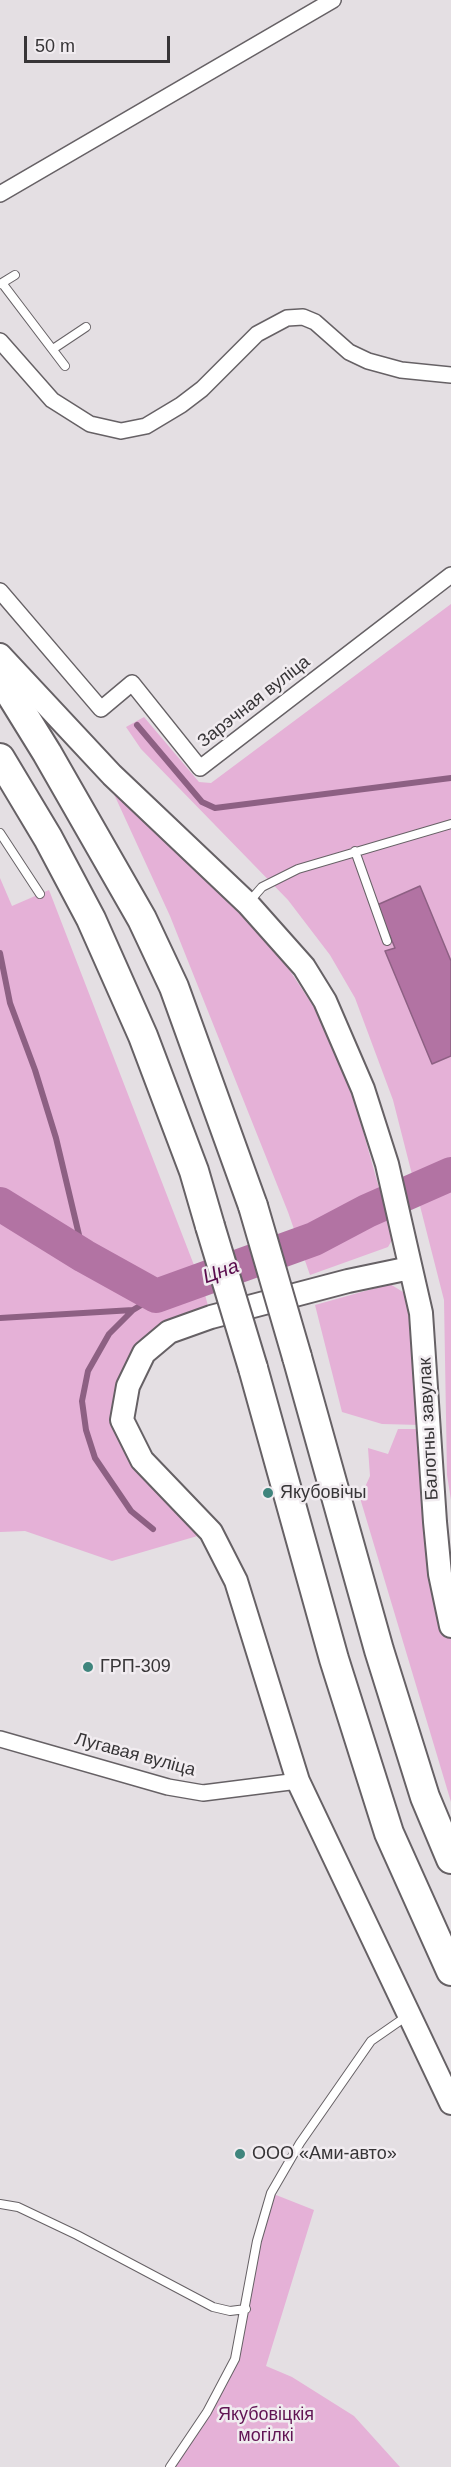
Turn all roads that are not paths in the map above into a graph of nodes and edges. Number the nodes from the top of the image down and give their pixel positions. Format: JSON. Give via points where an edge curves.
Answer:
{"nodes":[{"id":1,"x":333,"y":0,"type":"edge"},
{"id":2,"x":0,"y":194,"type":"edge"},
{"id":3,"x":15,"y":275,"type":"dead end"},
{"id":4,"x":1,"y":284,"type":"edge"},
{"id":5,"x":86,"y":327,"type":"dead end"},
{"id":6,"x":0,"y":341,"type":"edge"},
{"id":7,"x":53,"y":349,"type":"junction"},
{"id":8,"x":65,"y":366,"type":"dead end"},
{"id":9,"x":451,"y":375,"type":"edge"},
{"id":10,"x":451,"y":575,"type":"edge"},
{"id":11,"x":0,"y":591,"type":"edge"},
{"id":12,"x":0,"y":654,"type":"edge"},
{"id":13,"x":0,"y":677,"type":"edge"},
{"id":14,"x":0,"y":758,"type":"edge"},
{"id":15,"x":451,"y":824,"type":"edge"},
{"id":16,"x":0,"y":832,"type":"edge"},
{"id":17,"x":355,"y":851,"type":"junction"},
{"id":18,"x":40,"y":894,"type":"dead end"},
{"id":19,"x":248,"y":904,"type":"junction"},
{"id":20,"x":387,"y":941,"type":"dead end"},
{"id":21,"x":410,"y":1268,"type":"junction"},
{"id":22,"x":451,"y":1626,"type":"edge"},
{"id":23,"x":0,"y":1740,"type":"edge"},
{"id":24,"x":298,"y":1781,"type":"junction"},
{"id":25,"x":451,"y":1859,"type":"edge"},
{"id":26,"x":451,"y":1971,"type":"edge"},
{"id":27,"x":408,"y":2015,"type":"junction"},
{"id":28,"x":451,"y":2103,"type":"edge"},
{"id":29,"x":0,"y":2204,"type":"edge"},
{"id":30,"x":246,"y":2309,"type":"junction"},
{"id":31,"x":170,"y":2467,"type":"edge"}],
"edges":[{"from":1,"to":2,"type":"street"},
{"from":3,"to":4,"type":"lane"},
{"from":4,"to":7,"type":"lane"},
{"from":5,"to":7,"type":"lane"},
{"from":6,"to":9,"type":"street","via":[[52,400],[90,424],[121,431],[146,426],[181,405],[257,333],[287,318],[303,317],[315,322],[349,352],[368,361],[401,370]]},
{"from":7,"to":8,"type":"lane"},
{"from":10,"to":11,"type":"street","name":"Зарэчная вуліца","via":[[200,768],[132,683],[101,709]]},
{"from":12,"to":19,"type":"main road","name":"Балотны завулак","via":[[112,775]]},
{"from":13,"to":25,"type":"highway","bridge":true,"via":[[142,919],[182,1007],[253,1206],[379,1650],[425,1797]]},
{"from":14,"to":26,"type":"highway","bridge":true,"via":[[91,919],[143,1036],[194,1171],[382,1812]]},
{"from":15,"to":17,"type":"lane"},
{"from":16,"to":18,"type":"lane"},
{"from":17,"to":19,"type":"lane","via":[[298,869],[262,887]]},
{"from":17,"to":20,"type":"lane"},
{"from":19,"to":21,"type":"main road","name":"Балотны завулак","via":[[304,967],[326,1001],[363,1089],[387,1164]]},
{"from":21,"to":22,"type":"main road","name":"Балотны завулак","via":[[421,1313],[435,1522]]},
{"from":21,"to":24,"type":"main road","via":[[222,1314],[169,1332],[144,1353],[128,1386],[122,1420],[142,1460],[211,1532],[236,1581]]},
{"from":23,"to":24,"type":"street","name":"Лугавая вуліца","via":[[168,1787],[203,1793]]},
{"from":24,"to":27,"type":"main road"},
{"from":27,"to":28,"type":"main road"},
{"from":27,"to":30,"type":"lane","via":[[370,2042],[300,2143],[271,2193],[257,2241]]},
{"from":29,"to":30,"type":"lane","via":[[18,2207],[77,2235],[213,2307]]},
{"from":30,"to":31,"type":"lane","via":[[235,2360],[207,2412]]}]}
